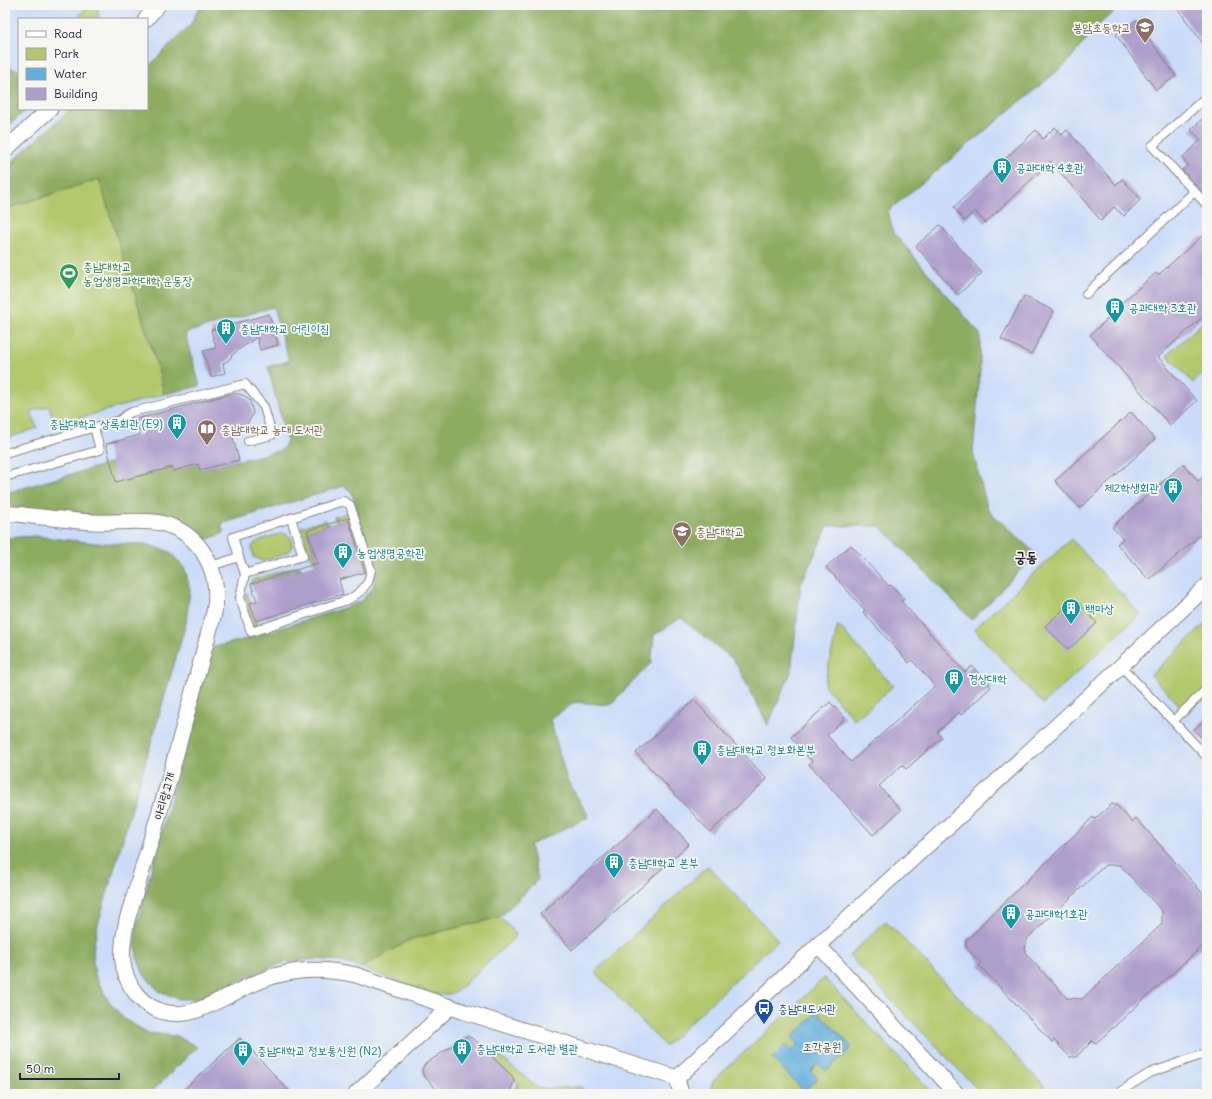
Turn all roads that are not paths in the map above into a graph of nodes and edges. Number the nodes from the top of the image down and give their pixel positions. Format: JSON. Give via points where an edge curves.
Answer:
{"nodes":[{"id":1,"x":158,"y":5,"type":"edge"},
{"id":2,"x":147,"y":18,"type":"edge"},
{"id":3,"x":1207,"y":96,"type":"edge"},
{"id":4,"x":49,"y":110,"type":"edge"},
{"id":5,"x":5,"y":150,"type":"edge"},
{"id":6,"x":1194,"y":192,"type":"junction"},
{"id":7,"x":1207,"y":206,"type":"edge"},
{"id":8,"x":1086,"y":294,"type":"dead end"},
{"id":9,"x":94,"y":427,"type":"junction"},
{"id":10,"x":248,"y":441,"type":"dead end"},
{"id":11,"x":5,"y":453,"type":"edge"},
{"id":12,"x":5,"y":477,"type":"edge"},
{"id":13,"x":5,"y":514,"type":"edge"},
{"id":14,"x":291,"y":518,"type":"junction"},
{"id":15,"x":239,"y":557,"type":"junction"},
{"id":16,"x":211,"y":566,"type":"junction"},
{"id":17,"x":245,"y":574,"type":"junction"},
{"id":18,"x":1207,"y":586,"type":"edge"},
{"id":19,"x":1122,"y":666,"type":"junction"},
{"id":20,"x":1207,"y":689,"type":"edge"},
{"id":21,"x":1173,"y":721,"type":"junction"},
{"id":22,"x":1207,"y":757,"type":"edge"},
{"id":23,"x":818,"y":945,"type":"junction"},
{"id":24,"x":450,"y":1007,"type":"junction"},
{"id":25,"x":1207,"y":1053,"type":"edge"},
{"id":26,"x":677,"y":1078,"type":"junction"},
{"id":27,"x":356,"y":1094,"type":"edge"},
{"id":28,"x":681,"y":1094,"type":"edge"},
{"id":29,"x":957,"y":1094,"type":"edge"},
{"id":30,"x":1118,"y":1094,"type":"edge"}],
"edges":[{"from":1,"to":2,"type":"street"},
{"from":3,"to":6,"type":"lane","via":[[1152,146]]},
{"from":4,"to":5,"type":"street"},
{"from":6,"to":7,"type":"lane"},
{"from":6,"to":8,"type":"lane"},
{"from":9,"to":10,"type":"lane","via":[[120,420],[132,412],[245,384],[264,407],[272,435]]},
{"from":9,"to":11,"type":"lane"},
{"from":9,"to":12,"type":"lane","via":[[100,450]]},
{"from":13,"to":16,"type":"street","name":"아리랑고개","via":[[94,522],[160,523],[180,530],[188,536],[202,550]]},
{"from":14,"to":15,"type":"lane","via":[[233,537]]},
{"from":14,"to":17,"type":"lane","via":[[303,556]]},
{"from":14,"to":17,"type":"lane","via":[[343,501],[350,505],[371,570],[368,582],[350,599],[251,632],[240,598]]},
{"from":15,"to":16,"type":"lane"},
{"from":15,"to":17,"type":"lane"},
{"from":16,"to":24,"type":"street","name":"아리랑고개","via":[[216,604],[168,784],[127,920],[122,954],[127,979],[140,998],[172,1014],[200,1009],[264,979],[288,972],[312,970],[340,971],[356,975]]},
{"from":18,"to":19,"type":"street"},
{"from":19,"to":21,"type":"lane"},
{"from":19,"to":23,"type":"street"},
{"from":20,"to":21,"type":"lane"},
{"from":21,"to":22,"type":"lane"},
{"from":23,"to":26,"type":"street"},
{"from":23,"to":29,"type":"street"},
{"from":24,"to":26,"type":"street","name":"아리랑고개"},
{"from":24,"to":27,"type":"street"},
{"from":25,"to":30,"type":"lane","via":[[1150,1073]]},
{"from":26,"to":28,"type":"street"}]}
